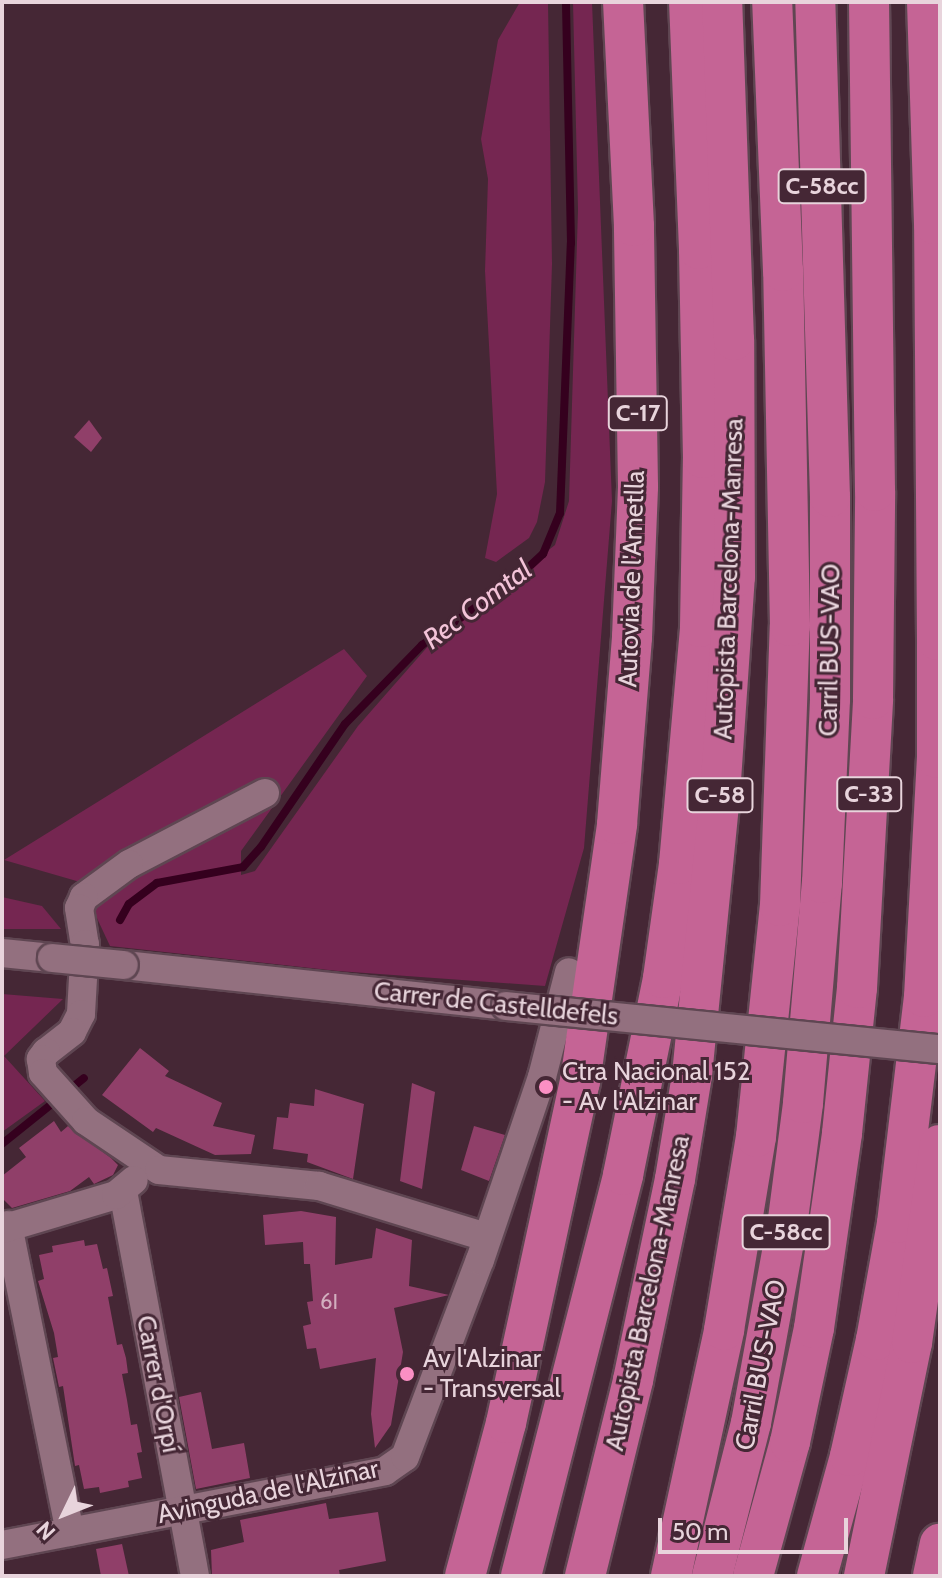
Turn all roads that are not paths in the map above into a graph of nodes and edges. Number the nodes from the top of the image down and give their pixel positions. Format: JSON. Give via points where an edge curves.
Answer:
{"nodes":[{"id":1,"x":623,"y":2,"type":"edge"},
{"id":2,"x":689,"y":2,"type":"edge"},
{"id":3,"x":722,"y":2,"type":"edge"},
{"id":4,"x":772,"y":2,"type":"edge"},
{"id":5,"x":815,"y":2,"type":"edge"},
{"id":6,"x":844,"y":2,"type":"edge"},
{"id":7,"x":869,"y":2,"type":"edge"},
{"id":8,"x":927,"y":2,"type":"edge"},
{"id":9,"x":828,"y":371,"type":"junction"},
{"id":10,"x":265,"y":793,"type":"dead end"},
{"id":11,"x":617,"y":824,"type":"junction"},
{"id":12,"x":2,"y":953,"type":"edge"},
{"id":13,"x":569,"y":972,"type":"joint"},
{"id":14,"x":940,"y":1049,"type":"edge"},
{"id":15,"x":940,"y":1145,"type":"edge"},
{"id":16,"x":147,"y":1163,"type":"junction"},
{"id":17,"x":123,"y":1191,"type":"junction"},
{"id":18,"x":5,"y":1227,"type":"edge"},
{"id":19,"x":486,"y":1237,"type":"junction"},
{"id":20,"x":182,"y":1511,"type":"junction"},
{"id":21,"x":70,"y":1532,"type":"junction"},
{"id":22,"x":940,"y":1544,"type":"edge"},
{"id":23,"x":2,"y":1545,"type":"edge"},
{"id":24,"x":195,"y":1576,"type":"edge"},
{"id":25,"x":465,"y":1576,"type":"edge"},
{"id":26,"x":521,"y":1576,"type":"edge"},
{"id":27,"x":585,"y":1576,"type":"edge"},
{"id":28,"x":671,"y":1576,"type":"edge"},
{"id":29,"x":712,"y":1576,"type":"edge"},
{"id":30,"x":753,"y":1576,"type":"edge"},
{"id":31,"x":817,"y":1576,"type":"edge"},
{"id":32,"x":864,"y":1576,"type":"edge"},
{"id":33,"x":933,"y":1576,"type":"edge"}],
"edges":[{"from":1,"to":11,"type":"highway","name":"Autovia de l'Ametlla","number":"C-17","via":[[634,226],[638,486]]},
{"from":2,"to":26,"type":"highway","via":[[702,354],[696,685],[679,864],[663,978],[606,1242]]},
{"from":3,"to":27,"type":"highway","name":"Autopista Barcelona-Manresa","number":"C-58","via":[[734,326],[735,577],[720,795],[697,1028],[675,1179]]},
{"from":4,"to":28,"type":"highway","via":[[789,532],[780,906],[754,1152]]},
{"from":5,"to":9,"type":"highway","name":"Carril BUS-VAO","number":"C-58cc"},
{"from":6,"to":9,"type":"highway","via":[[842,197]]},
{"from":7,"to":30,"type":"highway","number":"C-33","via":[[875,491],[872,729],[857,988],[814,1328]]},
{"from":8,"to":31,"type":"highway","via":[[937,758],[924,997],[897,1223],[876,1340]]},
{"from":9,"to":29,"type":"highway","name":"Carril BUS-VAO","number":"C-58cc","via":[[827,802],[808,1059],[771,1322]]},
{"from":10,"to":16,"type":"street","via":[[129,864],[80,903],[85,944],[81,1014],[72,1032],[46,1052],[41,1065],[63,1098],[104,1135]]},
{"from":11,"to":13,"type":"highway"},
{"from":11,"to":25,"type":"highway","name":"Autovia de l'Ametlla","number":"C-17","via":[[575,1105],[506,1423]]},
{"from":12,"to":14,"type":"street","name":"Carrer de Castelldefels","bridge":true},
{"from":13,"to":19,"type":"street","name":"Avinguda de l'Alzinar","via":[[542,1077]]},
{"from":15,"to":32,"type":"highway","via":[[912,1343]]},
{"from":16,"to":17,"type":"street"},
{"from":16,"to":19,"type":"street","via":[[171,1173],[319,1186]]},
{"from":17,"to":18,"type":"street"},
{"from":17,"to":20,"type":"street","name":"Carrer d'Orpí"},
{"from":18,"to":21,"type":"street"},
{"from":19,"to":20,"type":"street","name":"Avinguda de l'Alzinar","via":[[405,1457],[385,1471]]},
{"from":20,"to":21,"type":"street","name":"Avinguda de l'Alzinar"},
{"from":20,"to":24,"type":"street","name":"Carrer d'Orpí"},
{"from":21,"to":23,"type":"street","name":"Avinguda de l'Alzinar"},
{"from":22,"to":33,"type":"highway"}]}
